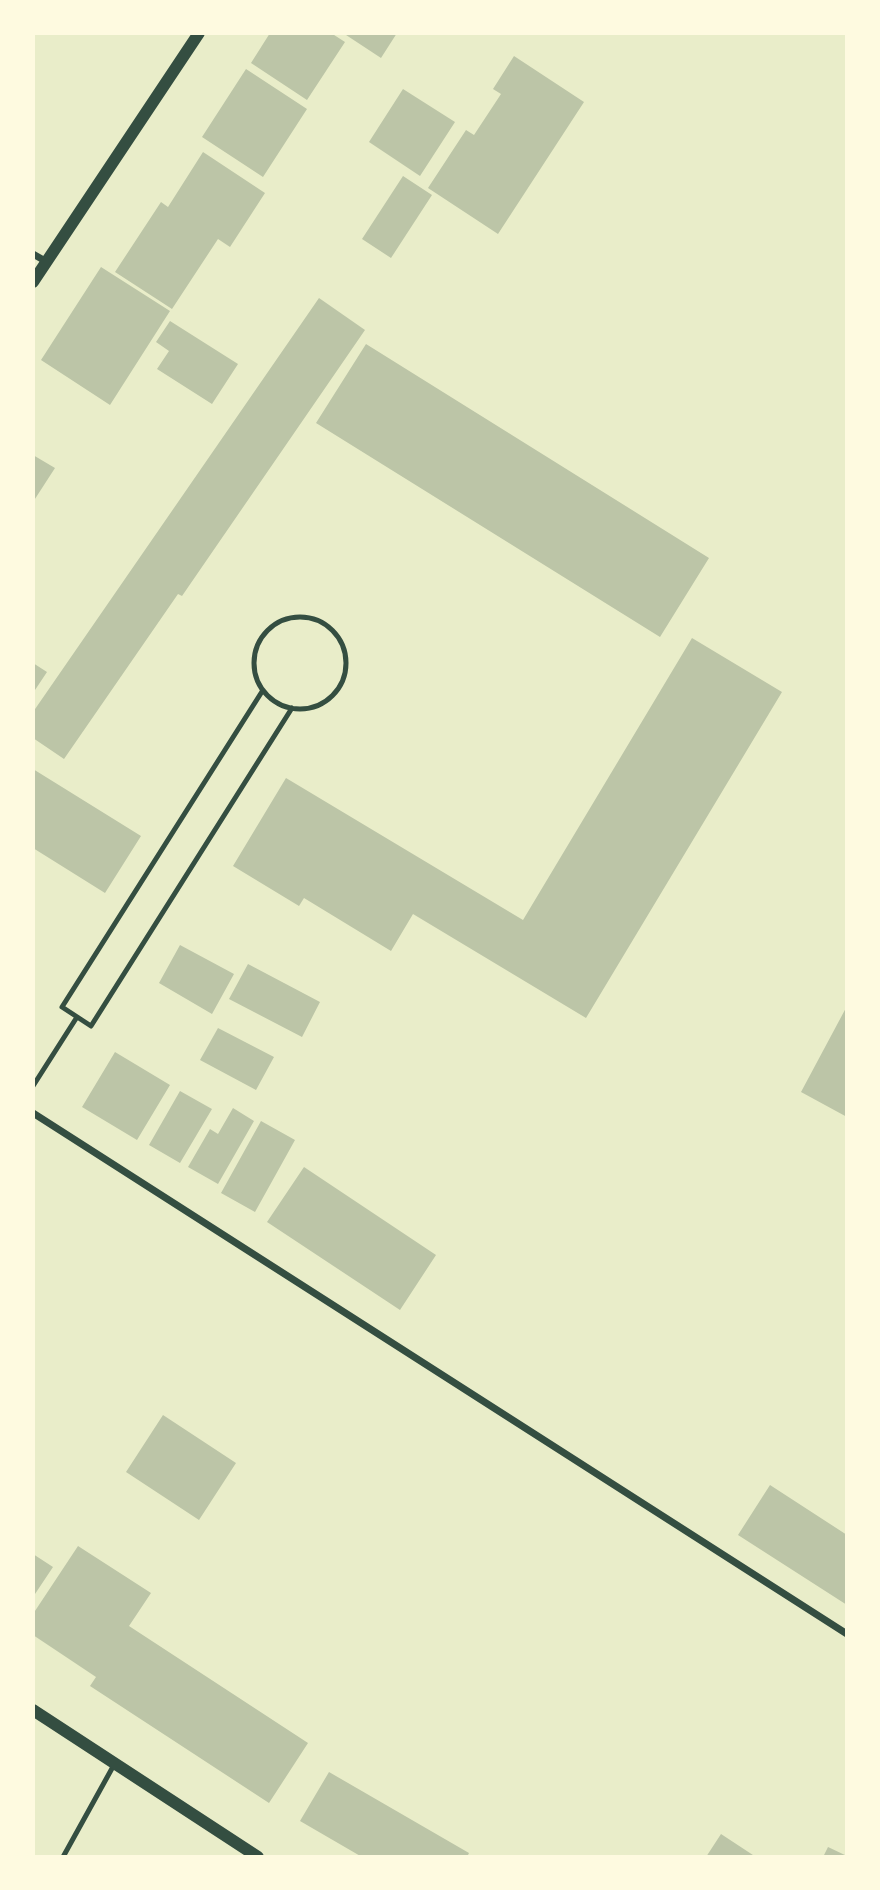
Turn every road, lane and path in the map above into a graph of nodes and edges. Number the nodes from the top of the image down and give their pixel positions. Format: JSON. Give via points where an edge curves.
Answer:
{"nodes":[{"id":1,"x":198,"y":33,"type":"edge"},
{"id":2,"x":33,"y":254,"type":"edge"},
{"id":3,"x":47,"y":262,"type":"junction"},
{"id":4,"x":33,"y":282,"type":"edge"},
{"id":5,"x":263,"y":690,"type":"junction"},
{"id":6,"x":292,"y":708,"type":"junction"},
{"id":7,"x":77,"y":1017,"type":"junction"},
{"id":8,"x":33,"y":1086,"type":"edge"},
{"id":9,"x":33,"y":1113,"type":"edge"},
{"id":10,"x":847,"y":1634,"type":"edge"},
{"id":11,"x":33,"y":1710,"type":"edge"},
{"id":12,"x":115,"y":1763,"type":"junction"},
{"id":13,"x":63,"y":1857,"type":"edge"},
{"id":14,"x":258,"y":1857,"type":"edge"}],
"edges":[{"from":1,"to":3,"type":"street"},
{"from":2,"to":3,"type":"street"},
{"from":3,"to":4,"type":"street"},
{"from":5,"to":6,"type":"lane","via":[[282,706]]},
{"from":5,"to":6,"type":"lane","via":[[254,671],[254,656],[268,629],[291,617],[328,625],[344,648],[344,678],[327,701],[313,708]]},
{"from":5,"to":7,"type":"lane","via":[[62,1007]]},
{"from":6,"to":7,"type":"lane","via":[[91,1026]]},
{"from":7,"to":8,"type":"lane"},
{"from":9,"to":10,"type":"street"},
{"from":11,"to":12,"type":"street"},
{"from":12,"to":13,"type":"lane"},
{"from":12,"to":14,"type":"street"}]}
